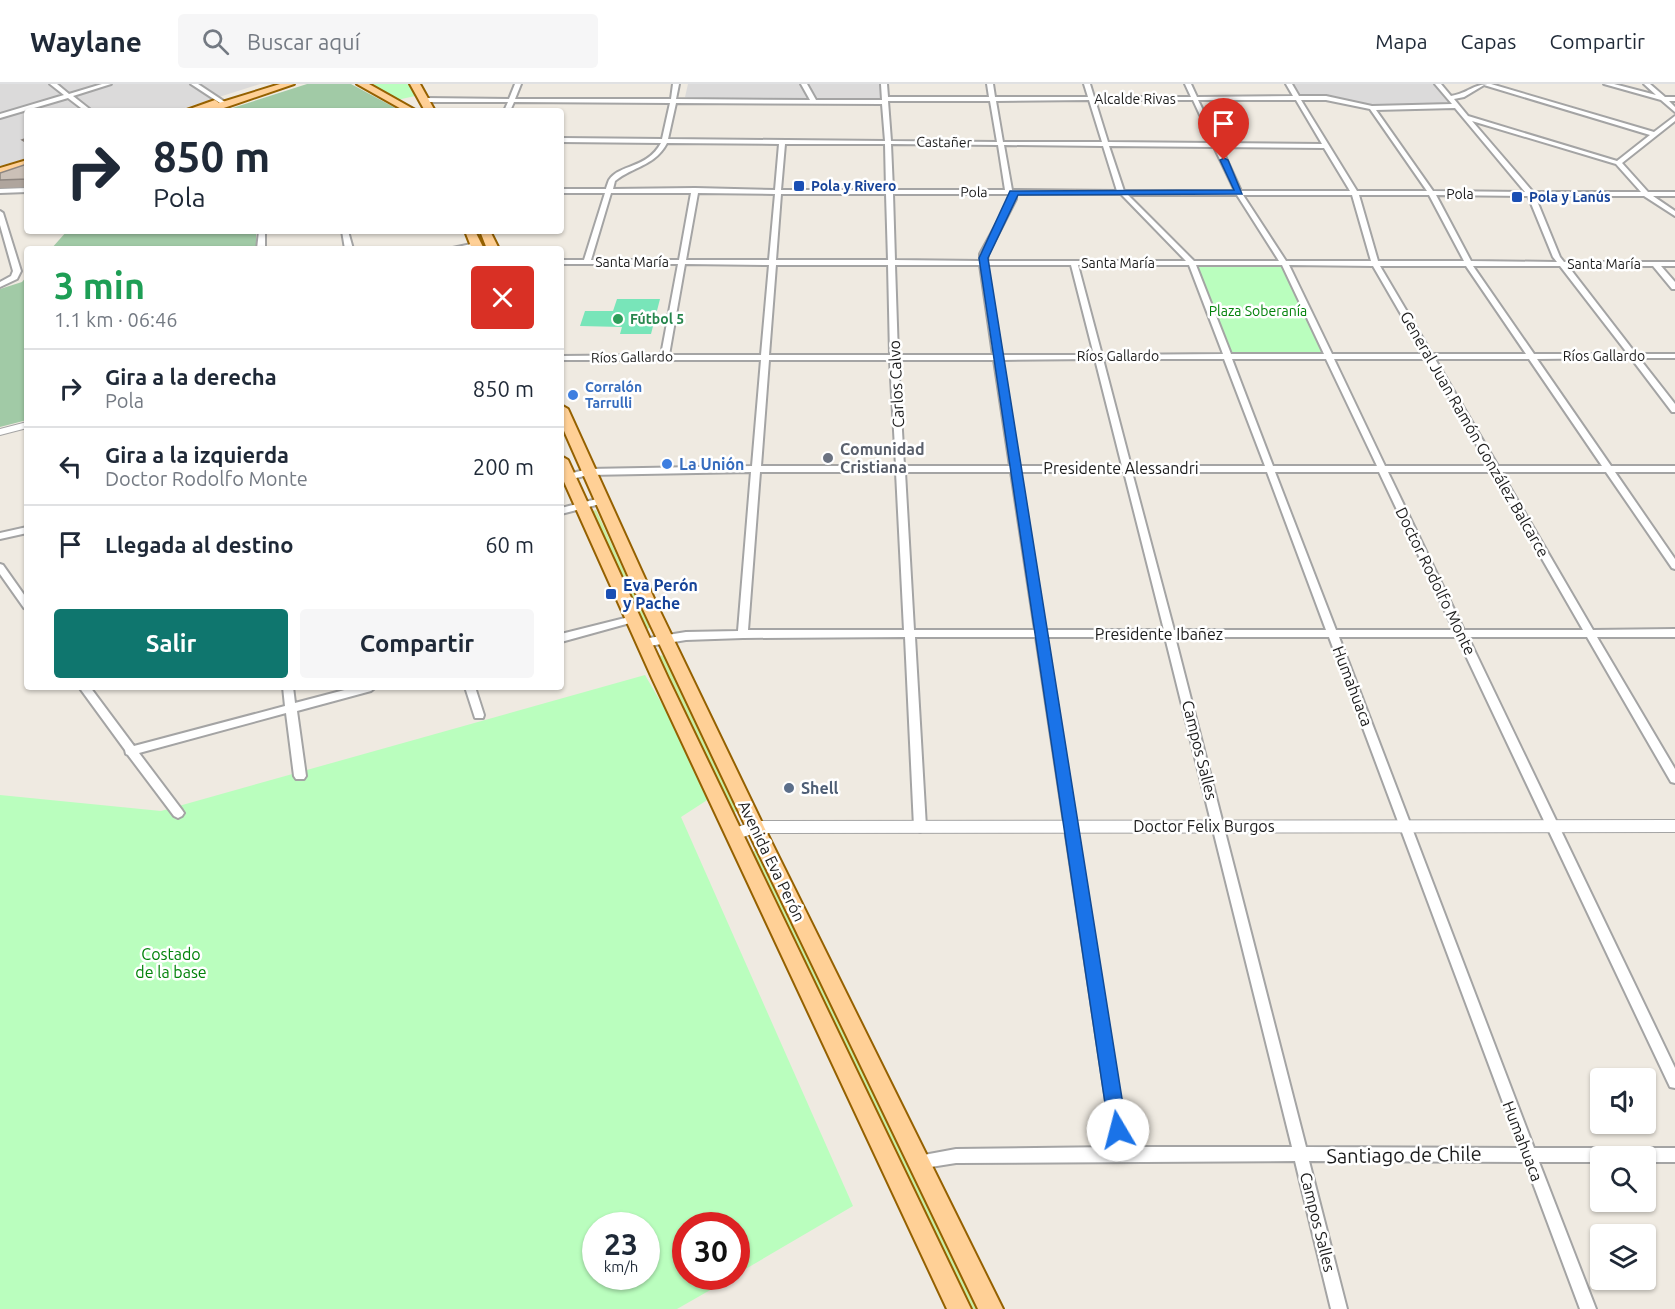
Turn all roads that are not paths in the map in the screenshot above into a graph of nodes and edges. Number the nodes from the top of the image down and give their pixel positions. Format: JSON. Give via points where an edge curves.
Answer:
{"nodes":[{"id":1,"x":53,"y":84,"type":"edge"},
{"id":2,"x":108,"y":84,"type":"edge"},
{"id":3,"x":194,"y":84,"type":"edge"},
{"id":4,"x":273,"y":84,"type":"edge"},
{"id":5,"x":289,"y":84,"type":"edge"},
{"id":6,"x":363,"y":84,"type":"edge"},
{"id":7,"x":415,"y":84,"type":"edge"},
{"id":8,"x":518,"y":84,"type":"edge"},
{"id":9,"x":676,"y":84,"type":"edge"},
{"id":10,"x":804,"y":84,"type":"edge"},
{"id":11,"x":884,"y":84,"type":"edge"},
{"id":12,"x":990,"y":84,"type":"edge"},
{"id":13,"x":1087,"y":84,"type":"edge"},
{"id":14,"x":1188,"y":84,"type":"edge"},
{"id":15,"x":1289,"y":84,"type":"edge"},
{"id":16,"x":1438,"y":84,"type":"edge"},
{"id":17,"x":1483,"y":84,"type":"edge"},
{"id":18,"x":1607,"y":84,"type":"edge"},
{"id":19,"x":1647,"y":84,"type":"edge"},
{"id":20,"x":69,"y":96,"type":"junction"},
{"id":21,"x":422,"y":98,"type":"junction"},
{"id":22,"x":1297,"y":98,"type":"junction"},
{"id":23,"x":1450,"y":98,"type":"junction"},
{"id":24,"x":1092,"y":99,"type":"junction"},
{"id":25,"x":1194,"y":99,"type":"junction"},
{"id":26,"x":1663,"y":99,"type":"junction"},
{"id":27,"x":1675,"y":99,"type":"edge"},
{"id":28,"x":512,"y":100,"type":"junction"},
{"id":29,"x":884,"y":100,"type":"junction"},
{"id":30,"x":993,"y":100,"type":"junction"},
{"id":31,"x":672,"y":101,"type":"junction"},
{"id":32,"x":814,"y":101,"type":"junction"},
{"id":33,"x":396,"y":102,"type":"junction"},
{"id":34,"x":223,"y":103,"type":"junction"},
{"id":35,"x":1456,"y":106,"type":"junction"},
{"id":36,"x":28,"y":108,"type":"edge"},
{"id":37,"x":85,"y":108,"type":"edge"},
{"id":38,"x":202,"y":108,"type":"edge"},
{"id":39,"x":212,"y":108,"type":"edge"},
{"id":40,"x":407,"y":108,"type":"edge"},
{"id":41,"x":428,"y":108,"type":"edge"},
{"id":42,"x":508,"y":108,"type":"edge"},
{"id":43,"x":1372,"y":108,"type":"junction"},
{"id":44,"x":24,"y":109,"type":"edge"},
{"id":45,"x":1675,"y":110,"type":"edge"},
{"id":46,"x":0,"y":116,"type":"edge"},
{"id":47,"x":1466,"y":117,"type":"junction"},
{"id":48,"x":1675,"y":118,"type":"edge"},
{"id":49,"x":1654,"y":134,"type":"junction"},
{"id":50,"x":564,"y":141,"type":"edge"},
{"id":51,"x":665,"y":141,"type":"junction"},
{"id":52,"x":782,"y":141,"type":"junction"},
{"id":53,"x":888,"y":141,"type":"junction"},
{"id":54,"x":1000,"y":143,"type":"junction"},
{"id":55,"x":1105,"y":143,"type":"junction"},
{"id":56,"x":1216,"y":144,"type":"junction"},
{"id":57,"x":1327,"y":146,"type":"junction"},
{"id":58,"x":1618,"y":162,"type":"junction"},
{"id":59,"x":24,"y":164,"type":"edge"},
{"id":60,"x":24,"y":168,"type":"edge"},
{"id":61,"x":1,"y":171,"type":"edge"},
{"id":62,"x":24,"y":190,"type":"edge"},
{"id":63,"x":608,"y":190,"type":"junction"},
{"id":64,"x":695,"y":190,"type":"junction"},
{"id":65,"x":777,"y":190,"type":"junction"},
{"id":66,"x":889,"y":190,"type":"junction"},
{"id":67,"x":0,"y":191,"type":"edge"},
{"id":68,"x":564,"y":191,"type":"edge"},
{"id":69,"x":1011,"y":193,"type":"junction"},
{"id":70,"x":1239,"y":193,"type":"junction"},
{"id":71,"x":1123,"y":194,"type":"junction"},
{"id":72,"x":1355,"y":194,"type":"junction"},
{"id":73,"x":1432,"y":194,"type":"junction"},
{"id":74,"x":1531,"y":194,"type":"junction"},
{"id":75,"x":1646,"y":194,"type":"junction"},
{"id":76,"x":1675,"y":194,"type":"edge"},
{"id":77,"x":0,"y":213,"type":"edge"},
{"id":78,"x":1675,"y":214,"type":"edge"},
{"id":79,"x":1,"y":227,"type":"edge"},
{"id":80,"x":564,"y":262,"type":"edge"},
{"id":81,"x":587,"y":262,"type":"junction"},
{"id":82,"x":680,"y":262,"type":"junction"},
{"id":83,"x":890,"y":262,"type":"junction"},
{"id":84,"x":1074,"y":262,"type":"junction"},
{"id":85,"x":1376,"y":262,"type":"junction"},
{"id":86,"x":772,"y":263,"type":"junction"},
{"id":87,"x":983,"y":263,"type":"junction"},
{"id":88,"x":1192,"y":263,"type":"junction"},
{"id":89,"x":1284,"y":263,"type":"junction"},
{"id":90,"x":1468,"y":263,"type":"junction"},
{"id":91,"x":1562,"y":264,"type":"junction"},
{"id":92,"x":1655,"y":264,"type":"junction"},
{"id":93,"x":1675,"y":264,"type":"edge"},
{"id":94,"x":0,"y":285,"type":"edge"},
{"id":95,"x":1675,"y":287,"type":"edge"},
{"id":96,"x":1328,"y":355,"type":"junction"},
{"id":97,"x":1632,"y":355,"type":"junction"},
{"id":98,"x":665,"y":356,"type":"junction"},
{"id":99,"x":894,"y":356,"type":"junction"},
{"id":100,"x":998,"y":356,"type":"junction"},
{"id":101,"x":1099,"y":356,"type":"junction"},
{"id":102,"x":1227,"y":356,"type":"junction"},
{"id":103,"x":1430,"y":356,"type":"junction"},
{"id":104,"x":1532,"y":356,"type":"junction"},
{"id":105,"x":1675,"y":356,"type":"edge"},
{"id":106,"x":765,"y":357,"type":"junction"},
{"id":107,"x":564,"y":358,"type":"edge"},
{"id":108,"x":1675,"y":410,"type":"edge"},
{"id":109,"x":564,"y":416,"type":"edge"},
{"id":110,"x":24,"y":426,"type":"edge"},
{"id":111,"x":0,"y":432,"type":"edge"},
{"id":112,"x":564,"y":467,"type":"edge"},
{"id":113,"x":1271,"y":468,"type":"junction"},
{"id":114,"x":1381,"y":468,"type":"junction"},
{"id":115,"x":1496,"y":468,"type":"junction"},
{"id":116,"x":756,"y":469,"type":"junction"},
{"id":117,"x":901,"y":469,"type":"junction"},
{"id":118,"x":1015,"y":469,"type":"junction"},
{"id":119,"x":1128,"y":469,"type":"junction"},
{"id":120,"x":1609,"y":469,"type":"junction"},
{"id":121,"x":1675,"y":469,"type":"edge"},
{"id":122,"x":588,"y":472,"type":"junction"},
{"id":123,"x":568,"y":477,"type":"junction"},
{"id":124,"x":601,"y":501,"type":"junction"},
{"id":125,"x":581,"y":506,"type":"junction"},
{"id":126,"x":564,"y":510,"type":"edge"},
{"id":127,"x":24,"y":531,"type":"edge"},
{"id":128,"x":0,"y":536,"type":"edge"},
{"id":129,"x":1675,"y":566,"type":"edge"},
{"id":130,"x":0,"y":567,"type":"edge"},
{"id":131,"x":24,"y":602,"type":"edge"},
{"id":132,"x":633,"y":619,"type":"junction"},
{"id":133,"x":1332,"y":632,"type":"junction"},
{"id":134,"x":1462,"y":633,"type":"junction"},
{"id":135,"x":1590,"y":633,"type":"junction"},
{"id":136,"x":1675,"y":633,"type":"edge"},
{"id":137,"x":743,"y":634,"type":"junction"},
{"id":138,"x":909,"y":634,"type":"junction"},
{"id":139,"x":1170,"y":634,"type":"junction"},
{"id":140,"x":1040,"y":635,"type":"junction"},
{"id":141,"x":564,"y":637,"type":"edge"},
{"id":142,"x":667,"y":639,"type":"junction"},
{"id":143,"x":643,"y":643,"type":"junction"},
{"id":144,"x":86,"y":690,"type":"edge"},
{"id":145,"x":288,"y":690,"type":"edge"},
{"id":146,"x":360,"y":690,"type":"edge"},
{"id":147,"x":471,"y":690,"type":"edge"},
{"id":148,"x":291,"y":708,"type":"junction"},
{"id":149,"x":479,"y":715,"type":"dead end"},
{"id":150,"x":130,"y":751,"type":"junction"},
{"id":151,"x":300,"y":776,"type":"dead end"},
{"id":152,"x":1675,"y":779,"type":"edge"},
{"id":153,"x":178,"y":813,"type":"dead end"},
{"id":154,"x":1072,"y":826,"type":"junction"},
{"id":155,"x":1219,"y":826,"type":"junction"},
{"id":156,"x":1407,"y":826,"type":"junction"},
{"id":157,"x":1552,"y":826,"type":"junction"},
{"id":158,"x":1675,"y":826,"type":"edge"},
{"id":159,"x":755,"y":827,"type":"junction"},
{"id":160,"x":920,"y":827,"type":"junction"},
{"id":161,"x":734,"y":834,"type":"junction"},
{"id":162,"x":1675,"y":1082,"type":"edge"},
{"id":163,"x":1121,"y":1154,"type":"junction"},
{"id":164,"x":1527,"y":1154,"type":"junction"},
{"id":165,"x":1675,"y":1155,"type":"edge"},
{"id":166,"x":1302,"y":1156,"type":"junction"},
{"id":167,"x":918,"y":1162,"type":"junction"},
{"id":168,"x":959,"y":1309,"type":"edge"},
{"id":169,"x":992,"y":1309,"type":"edge"},
{"id":170,"x":1339,"y":1309,"type":"edge"},
{"id":171,"x":1588,"y":1309,"type":"edge"}],
"edges":[{"from":1,"to":20,"type":"street"},
{"from":2,"to":20,"type":"street"},
{"from":3,"to":34,"type":"street"},
{"from":4,"to":34,"type":"main road"},
{"from":5,"to":34,"type":"main road"},
{"from":6,"to":33,"type":"main road"},
{"from":7,"to":21,"type":"main road"},
{"from":8,"to":28,"type":"street"},
{"from":9,"to":31,"type":"street"},
{"from":10,"to":32,"type":"street"},
{"from":11,"to":29,"type":"street","name":"Carlos Calvo"},
{"from":12,"to":30,"type":"street"},
{"from":13,"to":24,"type":"street","name":"Humahuaca"},
{"from":14,"to":25,"type":"street","name":"Doctor Rodolfo Monte"},
{"from":15,"to":22,"type":"street","name":"General Juan Ramón González Balcarce"},
{"from":16,"to":23,"type":"street"},
{"from":17,"to":23,"type":"street"},
{"from":17,"to":49,"type":"street"},
{"from":18,"to":26,"type":"street"},
{"from":19,"to":26,"type":"street"},
{"from":20,"to":36,"type":"street"},
{"from":20,"to":37,"type":"street"},
{"from":21,"to":28,"type":"street","name":"Alcalde Rivas"},
{"from":21,"to":33,"type":"main road"},
{"from":21,"to":41,"type":"main road"},
{"from":22,"to":25,"type":"street","name":"Alcalde Rivas"},
{"from":22,"to":43,"type":"street","name":"Alcalde Rivas","via":[[1330,98]]},
{"from":22,"to":57,"type":"street","name":"General Juan Ramón González Balcarce"},
{"from":23,"to":35,"type":"street"},
{"from":24,"to":25,"type":"street","name":"Alcalde Rivas"},
{"from":24,"to":30,"type":"street","name":"Alcalde Rivas"},
{"from":24,"to":55,"type":"street","name":"Humahuaca"},
{"from":25,"to":56,"type":"street","name":"Doctor Rodolfo Monte"},
{"from":26,"to":27,"type":"street"},
{"from":26,"to":45,"type":"street"},
{"from":28,"to":31,"type":"street","name":"Alcalde Rivas"},
{"from":28,"to":42,"type":"street"},
{"from":29,"to":30,"type":"street","name":"Alcalde Rivas"},
{"from":29,"to":32,"type":"street","name":"Alcalde Rivas"},
{"from":29,"to":53,"type":"street","name":"Carlos Calvo"},
{"from":30,"to":54,"type":"street"},
{"from":31,"to":32,"type":"street","name":"Alcalde Rivas"},
{"from":31,"to":51,"type":"street"},
{"from":33,"to":40,"type":"main road"},
{"from":34,"to":38,"type":"main road"},
{"from":34,"to":39,"type":"main road"},
{"from":35,"to":43,"type":"street","name":"Alcalde Rivas"},
{"from":35,"to":47,"type":"street"},
{"from":43,"to":73,"type":"street"},
{"from":44,"to":46,"type":"street"},
{"from":47,"to":58,"type":"street"},
{"from":47,"to":74,"type":"street"},
{"from":48,"to":49,"type":"street"},
{"from":49,"to":58,"type":"street"},
{"from":50,"to":51,"type":"street","name":"Castañer"},
{"from":51,"to":52,"type":"street","name":"Castañer"},
{"from":51,"to":63,"type":"street","via":[[654,157],[616,176]]},
{"from":52,"to":53,"type":"street","name":"Castañer"},
{"from":52,"to":65,"type":"street"},
{"from":53,"to":54,"type":"street","name":"Castañer"},
{"from":53,"to":66,"type":"street","name":"Carlos Calvo"},
{"from":54,"to":55,"type":"street","name":"Castañer"},
{"from":54,"to":69,"type":"street"},
{"from":55,"to":56,"type":"street","name":"Castañer"},
{"from":55,"to":71,"type":"street","name":"Humahuaca"},
{"from":56,"to":57,"type":"street","name":"Castañer"},
{"from":56,"to":70,"type":"street","name":"Doctor Rodolfo Monte"},
{"from":57,"to":72,"type":"street","name":"General Juan Ramón González Balcarce"},
{"from":58,"to":75,"type":"street"},
{"from":59,"to":61,"type":"main road"},
{"from":60,"to":61,"type":"main road"},
{"from":62,"to":67,"type":"street"},
{"from":63,"to":64,"type":"street","name":"Pola"},
{"from":63,"to":68,"type":"street","name":"Pola"},
{"from":63,"to":81,"type":"street"},
{"from":64,"to":65,"type":"street","name":"Pola"},
{"from":64,"to":82,"type":"street"},
{"from":65,"to":66,"type":"street","name":"Pola"},
{"from":65,"to":86,"type":"street"},
{"from":66,"to":69,"type":"street","name":"Pola"},
{"from":66,"to":83,"type":"street","name":"Carlos Calvo"},
{"from":69,"to":71,"type":"street","name":"Pola"},
{"from":69,"to":87,"type":"street","via":[[1013,199]]},
{"from":70,"to":71,"type":"street","name":"Pola"},
{"from":70,"to":72,"type":"street","name":"Pola"},
{"from":70,"to":89,"type":"street","name":"Doctor Rodolfo Monte"},
{"from":71,"to":88,"type":"street","name":"Humahuaca"},
{"from":72,"to":73,"type":"street","name":"Pola"},
{"from":72,"to":85,"type":"street","name":"General Juan Ramón González Balcarce"},
{"from":73,"to":74,"type":"street","name":"Pola"},
{"from":73,"to":90,"type":"street"},
{"from":74,"to":75,"type":"street","name":"Pola"},
{"from":74,"to":91,"type":"street"},
{"from":75,"to":76,"type":"street","name":"Pola"},
{"from":75,"to":78,"type":"street"},
{"from":77,"to":79,"type":"street"},
{"from":79,"to":94,"type":"street","via":[[16,271],[14,277]]},
{"from":80,"to":81,"type":"street","name":"Santa María"},
{"from":81,"to":82,"type":"street","name":"Santa María"},
{"from":82,"to":86,"type":"street","name":"Santa María"},
{"from":82,"to":98,"type":"street"},
{"from":83,"to":86,"type":"street","name":"Santa María"},
{"from":83,"to":87,"type":"street","name":"Santa María"},
{"from":83,"to":99,"type":"street","name":"Carlos Calvo"},
{"from":84,"to":87,"type":"street","name":"Santa María"},
{"from":84,"to":88,"type":"street","name":"Santa María"},
{"from":84,"to":101,"type":"street","name":"Campos Salles"},
{"from":85,"to":89,"type":"street","name":"Santa María"},
{"from":85,"to":90,"type":"street","name":"Santa María"},
{"from":85,"to":103,"type":"street","name":"General Juan Ramón González Balcarce"},
{"from":86,"to":106,"type":"street"},
{"from":87,"to":100,"type":"street"},
{"from":88,"to":89,"type":"street","name":"Santa María"},
{"from":88,"to":102,"type":"street","name":"Humahuaca"},
{"from":89,"to":96,"type":"street","name":"Doctor Rodolfo Monte"},
{"from":90,"to":91,"type":"street","name":"Santa María"},
{"from":90,"to":104,"type":"street"},
{"from":91,"to":92,"type":"street","name":"Santa María"},
{"from":91,"to":97,"type":"street"},
{"from":92,"to":93,"type":"street","name":"Santa María"},
{"from":92,"to":95,"type":"street"},
{"from":96,"to":102,"type":"street","name":"Ríos Gallardo"},
{"from":96,"to":103,"type":"street","name":"Ríos Gallardo"},
{"from":96,"to":114,"type":"street","name":"Doctor Rodolfo Monte"},
{"from":97,"to":104,"type":"street","name":"Ríos Gallardo"},
{"from":97,"to":105,"type":"street","name":"Ríos Gallardo"},
{"from":97,"to":108,"type":"street"},
{"from":98,"to":106,"type":"street","name":"Ríos Gallardo"},
{"from":98,"to":107,"type":"street","name":"Ríos Gallardo"},
{"from":99,"to":100,"type":"street","name":"Ríos Gallardo"},
{"from":99,"to":106,"type":"street","name":"Ríos Gallardo"},
{"from":99,"to":117,"type":"street","name":"Carlos Calvo"},
{"from":100,"to":101,"type":"street","name":"Ríos Gallardo"},
{"from":100,"to":118,"type":"street"},
{"from":101,"to":102,"type":"street","name":"Ríos Gallardo"},
{"from":101,"to":119,"type":"street","name":"Campos Salles"},
{"from":102,"to":113,"type":"street","name":"Humahuaca"},
{"from":103,"to":104,"type":"street","name":"Ríos Gallardo"},
{"from":103,"to":115,"type":"street","name":"General Juan Ramón González Balcarce"},
{"from":104,"to":120,"type":"street"},
{"from":106,"to":116,"type":"street"},
{"from":109,"to":122,"type":"main road","name":"Avenida Eva Perón"},
{"from":110,"to":111,"type":"street"},
{"from":112,"to":123,"type":"main road","name":"Avenida Eva Perón"},
{"from":113,"to":114,"type":"street","name":"Presidente Alessandri"},
{"from":113,"to":119,"type":"street","name":"Presidente Alessandri"},
{"from":113,"to":133,"type":"street","name":"Humahuaca"},
{"from":114,"to":115,"type":"street","name":"Presidente Alessandri"},
{"from":114,"to":134,"type":"street","name":"Doctor Rodolfo Monte"},
{"from":115,"to":120,"type":"street","name":"Presidente Alessandri"},
{"from":115,"to":135,"type":"street","name":"General Juan Ramón González Balcarce"},
{"from":116,"to":117,"type":"street","name":"Presidente Alessandri"},
{"from":116,"to":122,"type":"street","name":"Presidente Alessandri"},
{"from":116,"to":137,"type":"street"},
{"from":117,"to":118,"type":"street","name":"Presidente Alessandri"},
{"from":117,"to":138,"type":"street","name":"Carlos Calvo"},
{"from":118,"to":119,"type":"street","name":"Presidente Alessandri"},
{"from":118,"to":140,"type":"street"},
{"from":119,"to":139,"type":"street","name":"Campos Salles"},
{"from":120,"to":121,"type":"street","name":"Presidente Alessandri"},
{"from":120,"to":129,"type":"street"},
{"from":122,"to":123,"type":"street","name":"Presidente Alessandri"},
{"from":122,"to":124,"type":"main road","name":"Avenida Eva Perón"},
{"from":123,"to":125,"type":"main road","name":"Avenida Eva Perón"},
{"from":124,"to":125,"type":"street"},
{"from":124,"to":142,"type":"main road","name":"Avenida Eva Perón"},
{"from":125,"to":126,"type":"street"},
{"from":125,"to":132,"type":"main road","name":"Avenida Eva Perón"},
{"from":127,"to":128,"type":"street"},
{"from":130,"to":131,"type":"street"},
{"from":132,"to":141,"type":"street"},
{"from":132,"to":143,"type":"main road","name":"Avenida Eva Perón"},
{"from":133,"to":134,"type":"street","name":"Presidente Ibañez"},
{"from":133,"to":139,"type":"street","name":"Presidente Ibañez"},
{"from":133,"to":156,"type":"street","name":"Humahuaca"},
{"from":134,"to":135,"type":"street","name":"Presidente Ibañez"},
{"from":134,"to":157,"type":"street","name":"Doctor Rodolfo Monte"},
{"from":135,"to":136,"type":"street","name":"Presidente Ibañez"},
{"from":135,"to":152,"type":"street","name":"General Juan Ramón González Balcarce"},
{"from":137,"to":138,"type":"street","name":"Presidente Ibañez"},
{"from":137,"to":142,"type":"street","name":"Presidente Ibañez"},
{"from":138,"to":140,"type":"street","name":"Presidente Ibañez"},
{"from":138,"to":160,"type":"street","name":"Carlos Calvo"},
{"from":139,"to":140,"type":"street","name":"Presidente Ibañez"},
{"from":139,"to":155,"type":"street","name":"Campos Salles"},
{"from":140,"to":154,"type":"street"},
{"from":142,"to":143,"type":"street","name":"Presidente Ibañez"},
{"from":142,"to":159,"type":"main road","name":"Avenida Eva Perón"},
{"from":143,"to":161,"type":"main road","name":"Avenida Eva Perón"},
{"from":144,"to":150,"type":"street"},
{"from":145,"to":148,"type":"street"},
{"from":146,"to":148,"type":"street"},
{"from":147,"to":149,"type":"street"},
{"from":148,"to":150,"type":"street"},
{"from":148,"to":151,"type":"street"},
{"from":150,"to":153,"type":"street"},
{"from":154,"to":155,"type":"street","name":"Doctor Felix Burgos"},
{"from":154,"to":160,"type":"street","name":"Doctor Felix Burgos"},
{"from":154,"to":163,"type":"street"},
{"from":155,"to":156,"type":"street","name":"Doctor Felix Burgos"},
{"from":155,"to":166,"type":"street","name":"Campos Salles"},
{"from":156,"to":157,"type":"street","name":"Doctor Felix Burgos"},
{"from":156,"to":164,"type":"street","name":"Humahuaca"},
{"from":157,"to":158,"type":"street","name":"Doctor Felix Burgos"},
{"from":157,"to":162,"type":"street","name":"Doctor Rodolfo Monte"},
{"from":159,"to":160,"type":"street","name":"Doctor Felix Burgos"},
{"from":159,"to":161,"type":"street","name":"Doctor Felix Burgos"},
{"from":159,"to":167,"type":"main road","name":"Avenida Eva Perón"},
{"from":161,"to":168,"type":"main road","name":"Avenida Eva Perón"},
{"from":163,"to":166,"type":"street","name":"Santiago de Chile"},
{"from":163,"to":167,"type":"street","name":"Santiago de Chile","via":[[956,1156]]},
{"from":164,"to":165,"type":"street","name":"Santiago de Chile"},
{"from":164,"to":166,"type":"street","name":"Santiago de Chile"},
{"from":164,"to":171,"type":"street","name":"Humahuaca"},
{"from":166,"to":170,"type":"street","name":"Campos Salles"},
{"from":167,"to":169,"type":"main road","name":"Avenida Eva Perón"}]}
